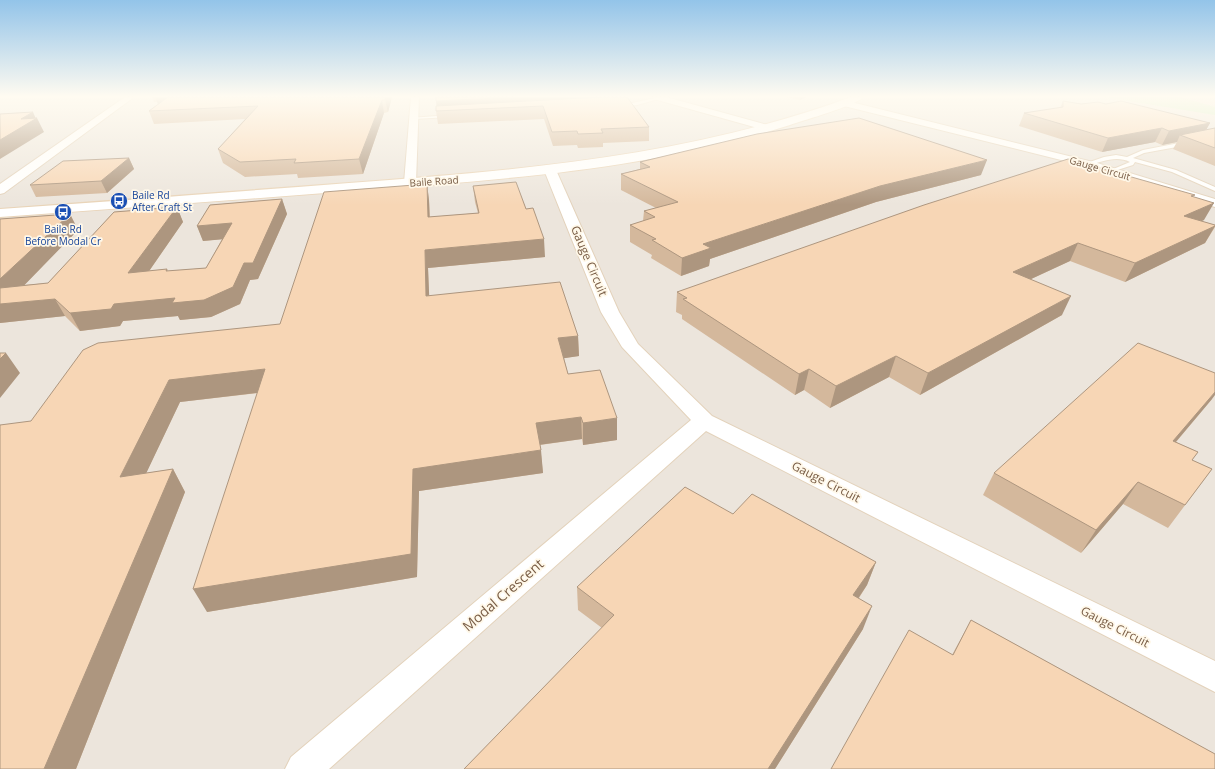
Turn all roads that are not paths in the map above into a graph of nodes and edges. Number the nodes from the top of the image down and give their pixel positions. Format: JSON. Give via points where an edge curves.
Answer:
{"nodes":[{"id":1,"x":80,"y":133,"type":"edge"},
{"id":2,"x":412,"y":133,"type":"edge"},
{"id":3,"x":749,"y":133,"type":"edge"},
{"id":4,"x":963,"y":133,"type":"edge"},
{"id":5,"x":1215,"y":138,"type":"edge"},
{"id":6,"x":1128,"y":158,"type":"junction"},
{"id":7,"x":1087,"y":164,"type":"junction"},
{"id":8,"x":550,"y":170,"type":"junction"},
{"id":9,"x":1113,"y":171,"type":"junction"},
{"id":10,"x":410,"y":183,"type":"junction"},
{"id":11,"x":1215,"y":189,"type":"edge"},
{"id":12,"x":0,"y":190,"type":"edge"},
{"id":13,"x":1215,"y":203,"type":"edge"},
{"id":14,"x":0,"y":213,"type":"edge"},
{"id":15,"x":704,"y":421,"type":"junction"},
{"id":16,"x":1215,"y":677,"type":"edge"},
{"id":17,"x":302,"y":769,"type":"edge"}],
"edges":[{"from":1,"to":12,"type":"street"},
{"from":2,"to":10,"type":"street"},
{"from":3,"to":8,"type":"street","name":"Baile Road","via":[[693,147]]},
{"from":4,"to":7,"type":"street","name":"Gauge Circuit"},
{"from":5,"to":6,"type":"lane","via":[[1143,152]]},
{"from":6,"to":7,"type":"lane","via":[[1108,158]]},
{"from":6,"to":9,"type":"lane","via":[[1133,161],[1131,164]]},
{"from":6,"to":11,"type":"lane","via":[[1174,171]]},
{"from":7,"to":9,"type":"street","name":"Gauge Circuit"},
{"from":8,"to":10,"type":"street","name":"Baile Road"},
{"from":8,"to":15,"type":"street","name":"Gauge Circuit","via":[[610,312],[631,348]]},
{"from":9,"to":13,"type":"street","name":"Gauge Circuit"},
{"from":10,"to":14,"type":"street","name":"Baile Road"},
{"from":15,"to":16,"type":"street","name":"Gauge Circuit"},
{"from":15,"to":17,"type":"street","name":"Modal Crescent"}]}
